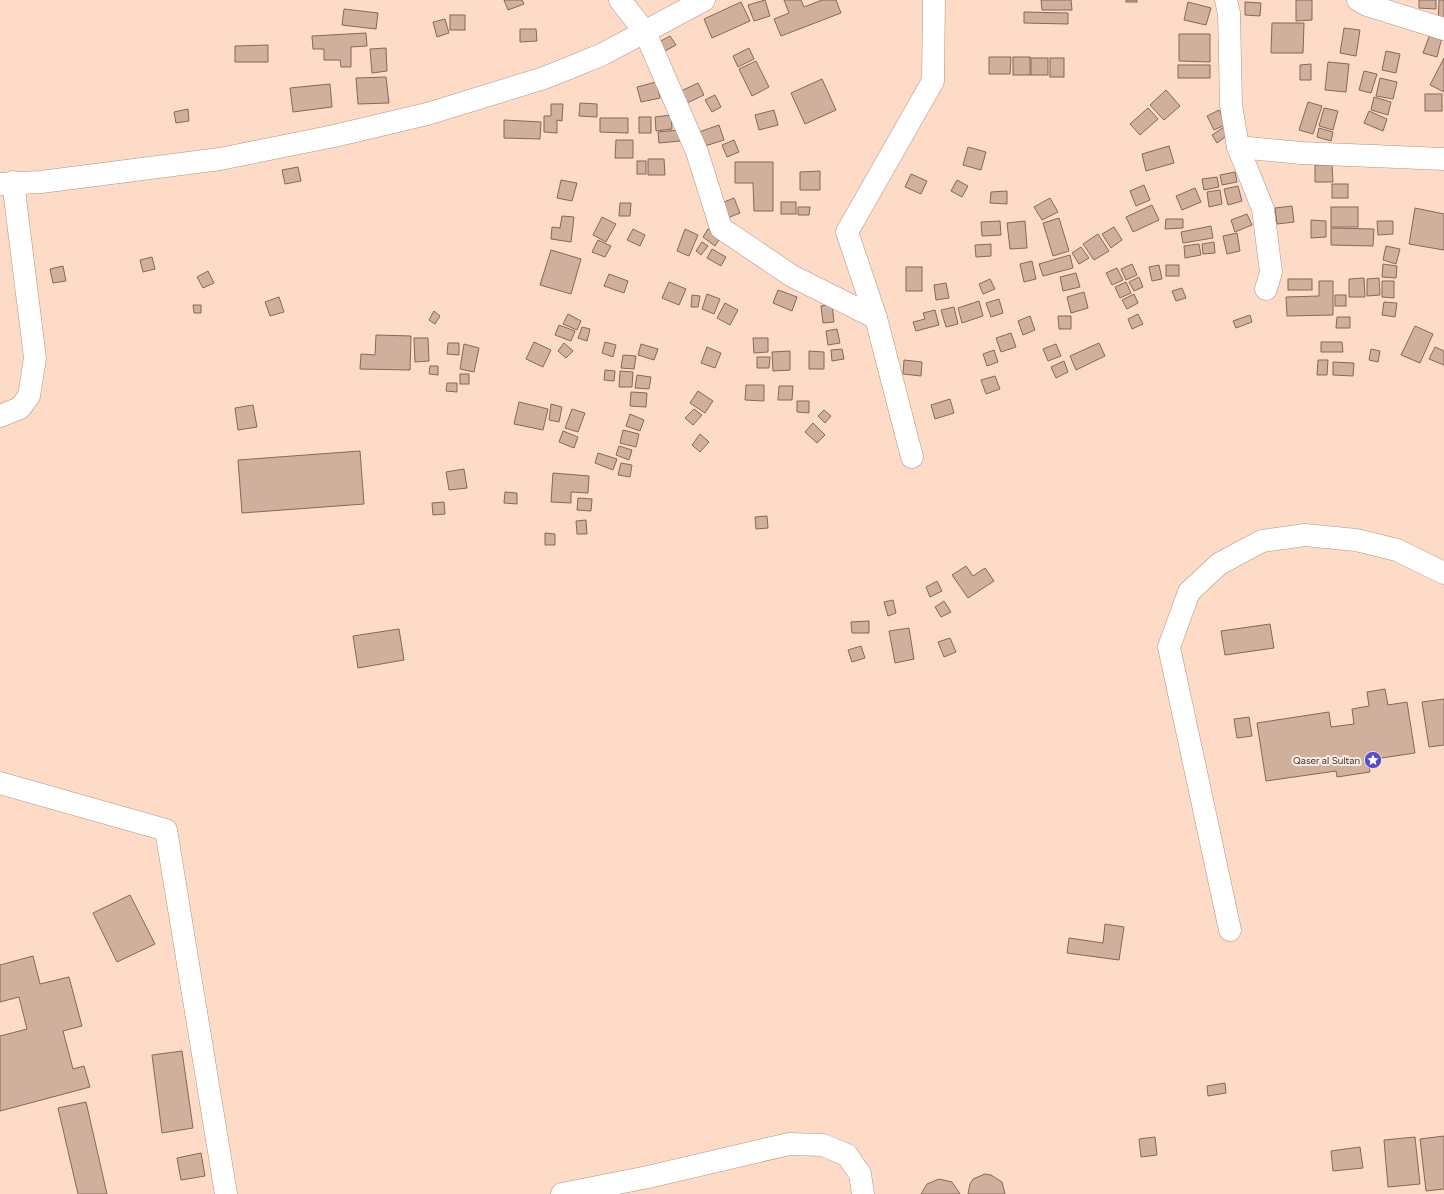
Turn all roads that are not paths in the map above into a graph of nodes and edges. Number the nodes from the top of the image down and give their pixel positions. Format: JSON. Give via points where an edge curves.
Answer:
{"nodes":[{"id":1,"x":620,"y":0,"type":"edge"},
{"id":2,"x":704,"y":0,"type":"edge"},
{"id":3,"x":934,"y":0,"type":"edge"},
{"id":4,"x":1226,"y":0,"type":"edge"},
{"id":5,"x":1358,"y":0,"type":"edge"},
{"id":6,"x":1444,"y":29,"type":"edge"},
{"id":7,"x":645,"y":32,"type":"junction"},
{"id":8,"x":1238,"y":147,"type":"junction"},
{"id":9,"x":1444,"y":159,"type":"edge"},
{"id":10,"x":6,"y":183,"type":"edge"},
{"id":11,"x":1266,"y":289,"type":"dead end"},
{"id":12,"x":876,"y":318,"type":"junction"},
{"id":13,"x":0,"y":416,"type":"edge"},
{"id":14,"x":912,"y":457,"type":"dead end"},
{"id":15,"x":1444,"y":573,"type":"edge"},
{"id":16,"x":0,"y":783,"type":"edge"},
{"id":17,"x":1230,"y":930,"type":"dead end"},
{"id":18,"x":226,"y":1194,"type":"edge"},
{"id":19,"x":562,"y":1194,"type":"edge"},
{"id":20,"x":863,"y":1194,"type":"edge"}],
"edges":[{"from":1,"to":7,"type":"street"},
{"from":2,"to":7,"type":"street"},
{"from":3,"to":12,"type":"street","via":[[933,81],[847,232]]},
{"from":4,"to":8,"type":"street","via":[[1229,13],[1231,105]]},
{"from":5,"to":6,"type":"street"},
{"from":7,"to":10,"type":"street","via":[[603,54],[544,78],[403,119],[220,159],[41,182]]},
{"from":7,"to":12,"type":"street","via":[[697,152],[720,228],[792,276]]},
{"from":8,"to":9,"type":"street","via":[[1301,153]]},
{"from":8,"to":11,"type":"street","via":[[1262,209],[1272,272]]},
{"from":10,"to":13,"type":"street","via":[[35,358],[29,396],[20,408]]},
{"from":12,"to":14,"type":"street"},
{"from":15,"to":17,"type":"street","via":[[1397,550],[1356,540],[1306,535],[1262,541],[1219,564],[1189,592],[1169,647]]},
{"from":16,"to":18,"type":"street","via":[[166,830]]},
{"from":19,"to":20,"type":"street","via":[[789,1144],[823,1145],[847,1155],[860,1174]]}]}
